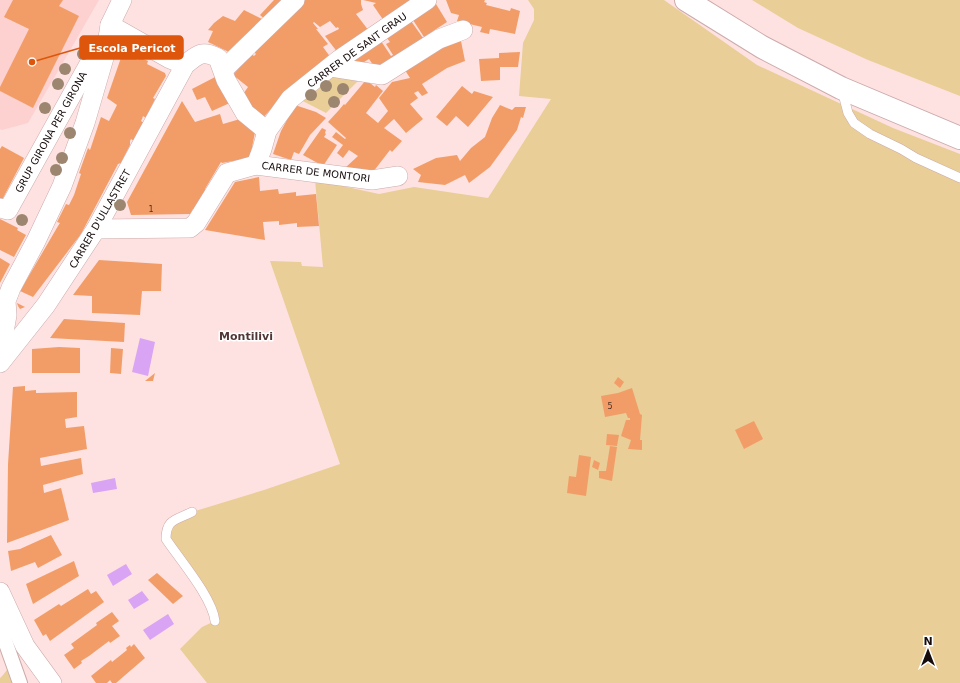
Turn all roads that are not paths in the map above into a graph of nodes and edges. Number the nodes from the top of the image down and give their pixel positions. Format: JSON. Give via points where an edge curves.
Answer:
{"nodes":[{"id":1,"x":122,"y":0,"type":"edge"},
{"id":2,"x":295,"y":0,"type":"edge"},
{"id":3,"x":426,"y":0,"type":"edge"},
{"id":4,"x":686,"y":0,"type":"edge"},
{"id":5,"x":110,"y":25,"type":"junction"},
{"id":6,"x":463,"y":30,"type":"dead end"},
{"id":7,"x":192,"y":59,"type":"junction"},
{"id":8,"x":331,"y":67,"type":"junction"},
{"id":9,"x":224,"y":70,"type":"junction"},
{"id":10,"x":841,"y":88,"type":"junction"},
{"id":11,"x":61,"y":114,"type":"junction"},
{"id":12,"x":85,"y":122,"type":"junction"},
{"id":13,"x":267,"y":131,"type":"junction"},
{"id":14,"x":960,"y":138,"type":"edge"},
{"id":15,"x":256,"y":165,"type":"junction"},
{"id":16,"x":398,"y":176,"type":"dead end"},
{"id":17,"x":960,"y":178,"type":"edge"},
{"id":18,"x":0,"y":208,"type":"edge"},
{"id":19,"x":96,"y":229,"type":"junction"},
{"id":20,"x":0,"y":355,"type":"edge"},
{"id":21,"x":0,"y":363,"type":"edge"},
{"id":22,"x":192,"y":512,"type":"dead end"},
{"id":23,"x":0,"y":592,"type":"edge"},
{"id":24,"x":0,"y":597,"type":"edge"},
{"id":25,"x":215,"y":621,"type":"dead end"},
{"id":26,"x":20,"y":683,"type":"edge"},
{"id":27,"x":52,"y":683,"type":"edge"}],
"edges":[{"from":1,"to":5,"type":"street"},
{"from":2,"to":9,"type":"street"},
{"from":3,"to":8,"type":"street","name":"CARRER DE SANT GRAU"},
{"from":4,"to":10,"type":"main road","via":[[762,47]]},
{"from":5,"to":7,"type":"street","via":[[170,59]]},
{"from":5,"to":11,"type":"street","name":"GRUP GIRONA PER GIRONA"},
{"from":5,"to":12,"type":"street","via":[[106,52]]},
{"from":6,"to":8,"type":"street","via":[[440,39],[382,75]]},
{"from":7,"to":9,"type":"street","via":[[210,54],[218,58]]},
{"from":7,"to":19,"type":"street","name":"CARRER D'ULLASTRET"},
{"from":8,"to":13,"type":"street","name":"CARRER DE SANT GRAU","via":[[290,99]]},
{"from":9,"to":13,"type":"street","via":[[226,80],[245,113]]},
{"from":10,"to":14,"type":"main road"},
{"from":10,"to":17,"type":"lane","via":[[848,113],[854,123],[916,158]]},
{"from":11,"to":12,"type":"street","via":[[74,116]]},
{"from":11,"to":18,"type":"street","name":"GRUP GIRONA PER GIRONA","via":[[8,210]]},
{"from":12,"to":20,"type":"street","via":[[62,186],[6,301],[7,315]]},
{"from":13,"to":15,"type":"street","name":"CARRER DE SANT GRAU"},
{"from":15,"to":16,"type":"street","name":"CARRER DE MONTORI","via":[[372,180]]},
{"from":15,"to":19,"type":"street","name":"CARRER DE MONTORI","via":[[227,174],[196,223],[190,228]]},
{"from":19,"to":21,"type":"street","name":"CARRER D'ULLASTRET","via":[[46,305]]},
{"from":22,"to":25,"type":"lane","via":[[171,522],[166,529],[166,539],[204,594],[214,612]]},
{"from":23,"to":27,"type":"street","via":[[25,646]]},
{"from":24,"to":26,"type":"street","via":[[4,638]]}]}
